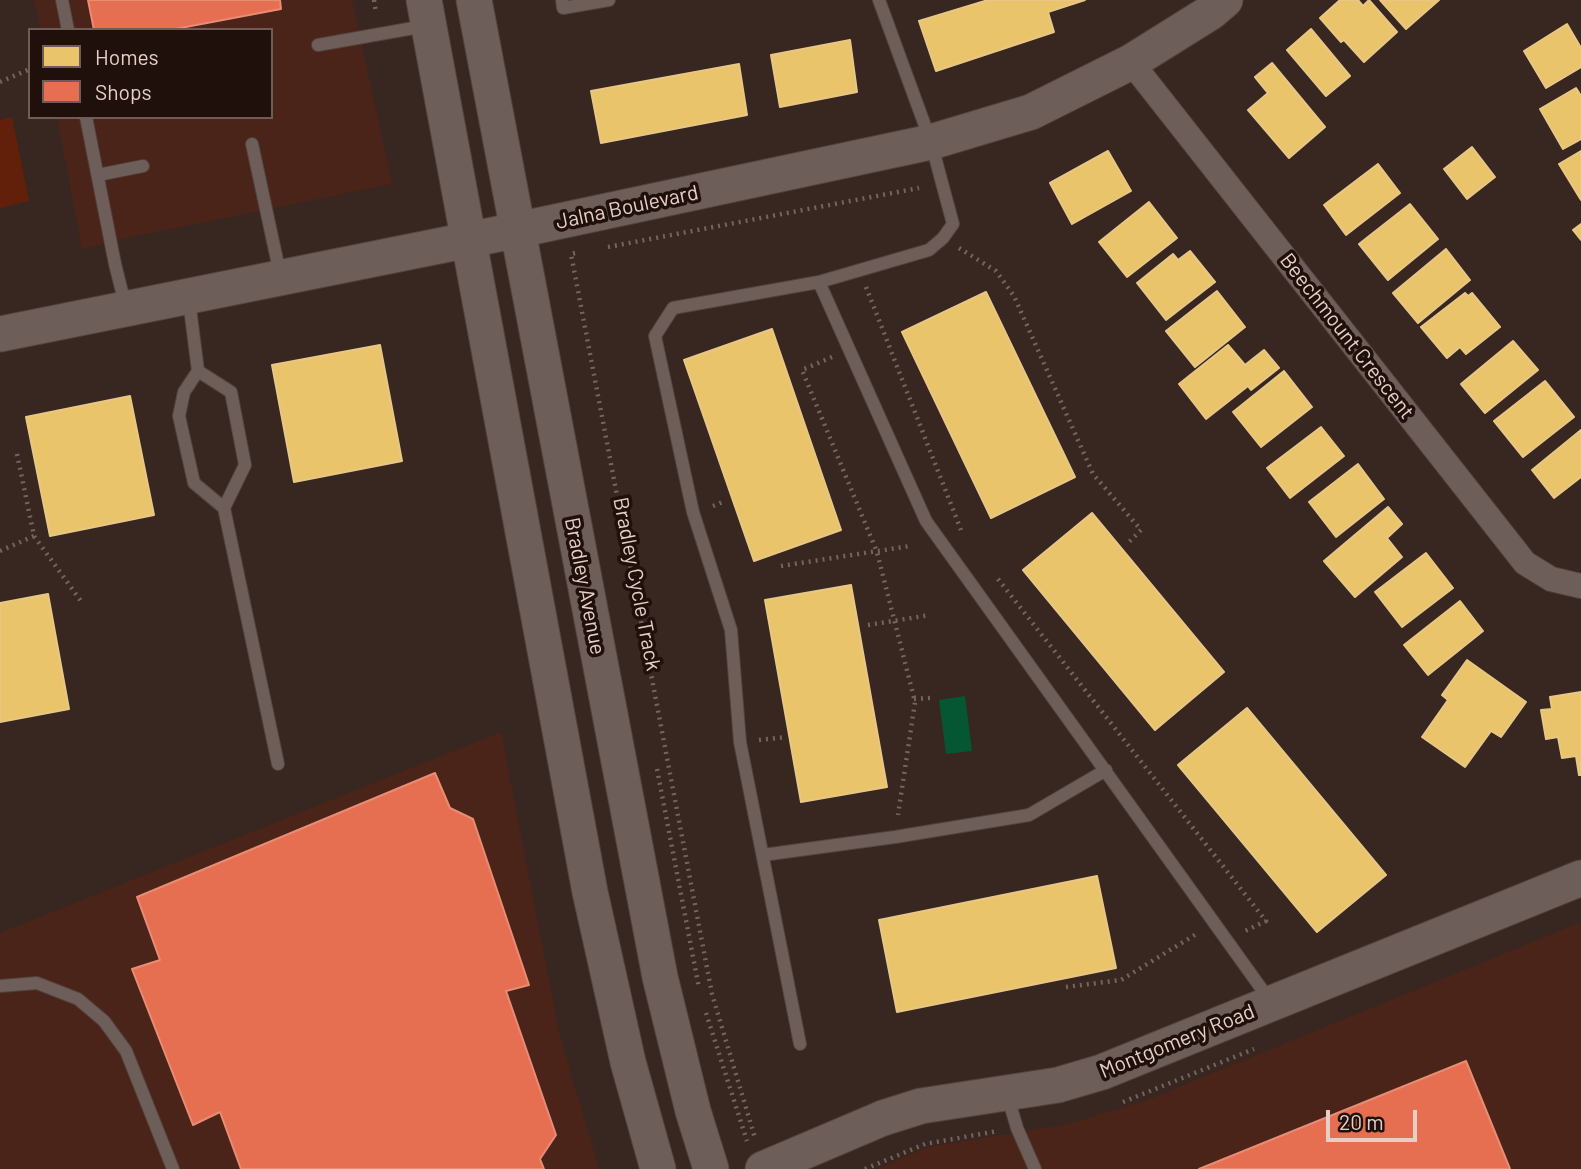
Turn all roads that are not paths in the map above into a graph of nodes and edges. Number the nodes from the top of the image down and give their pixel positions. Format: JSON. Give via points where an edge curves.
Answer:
{"nodes":[{"id":1,"x":62,"y":0,"type":"edge"},
{"id":2,"x":474,"y":0,"type":"edge"},
{"id":3,"x":562,"y":0,"type":"edge"},
{"id":4,"x":609,"y":0,"type":"edge"},
{"id":5,"x":879,"y":0,"type":"edge"},
{"id":6,"x":1225,"y":0,"type":"edge"},
{"id":7,"x":426,"y":12,"type":"edge"},
{"id":8,"x":68,"y":28,"type":"edge"},
{"id":9,"x":318,"y":45,"type":"dead end"},
{"id":10,"x":1131,"y":62,"type":"junction"},
{"id":11,"x":86,"y":119,"type":"edge"},
{"id":12,"x":932,"y":142,"type":"junction"},
{"id":13,"x":252,"y":144,"type":"dead end"},
{"id":14,"x":143,"y":166,"type":"dead end"},
{"id":15,"x":98,"y":175,"type":"junction"},
{"id":16,"x":518,"y":230,"type":"junction"},
{"id":17,"x":469,"y":240,"type":"junction"},
{"id":18,"x":280,"y":278,"type":"junction"},
{"id":19,"x":819,"y":282,"type":"junction"},
{"id":20,"x":188,"y":296,"type":"junction"},
{"id":21,"x":127,"y":308,"type":"junction"},
{"id":22,"x":0,"y":334,"type":"edge"},
{"id":23,"x":198,"y":371,"type":"junction"},
{"id":24,"x":224,"y":508,"type":"junction"},
{"id":25,"x":1581,"y":586,"type":"edge"},
{"id":26,"x":278,"y":764,"type":"dead end"},
{"id":27,"x":1105,"y":770,"type":"junction"},
{"id":28,"x":763,"y":855,"type":"junction"},
{"id":29,"x":1581,"y":878,"type":"edge"},
{"id":30,"x":0,"y":986,"type":"edge"},
{"id":31,"x":1272,"y":1003,"type":"junction"},
{"id":32,"x":800,"y":1044,"type":"dead end"},
{"id":33,"x":1007,"y":1092,"type":"junction"},
{"id":34,"x":758,"y":1162,"type":"edge"},
{"id":35,"x":173,"y":1169,"type":"edge"},
{"id":36,"x":658,"y":1169,"type":"edge"},
{"id":37,"x":711,"y":1169,"type":"edge"},
{"id":38,"x":1035,"y":1169,"type":"edge"}],
"edges":[{"from":1,"to":8,"type":"lane"},
{"from":2,"to":16,"type":"main road","name":"Bradley Avenue"},
{"from":3,"to":4,"type":"lane","via":[[564,8]]},
{"from":5,"to":12,"type":"lane"},
{"from":6,"to":10,"type":"main road","name":"Jalna Boulevard"},
{"from":7,"to":9,"type":"lane"},
{"from":7,"to":17,"type":"main road"},
{"from":10,"to":12,"type":"main road","name":"Jalna Boulevard","via":[[1031,112]]},
{"from":10,"to":25,"type":"street","name":"Beechmount Crescent","via":[[1525,563],[1551,579]]},
{"from":11,"to":15,"type":"lane"},
{"from":12,"to":16,"type":"main road","name":"Jalna Boulevard"},
{"from":12,"to":19,"type":"lane","via":[[953,224],[943,239],[929,250]]},
{"from":13,"to":18,"type":"lane"},
{"from":14,"to":15,"type":"lane"},
{"from":15,"to":21,"type":"lane"},
{"from":16,"to":17,"type":"main road","name":"Jalna Boulevard"},
{"from":16,"to":37,"type":"main road","name":"Bradley Avenue","via":[[660,977]]},
{"from":17,"to":18,"type":"main road","name":"Jalna Boulevard"},
{"from":17,"to":36,"type":"main road","via":[[593,905]]},
{"from":18,"to":20,"type":"main road","name":"Jalna Boulevard"},
{"from":19,"to":27,"type":"lane","via":[[926,521]]},
{"from":19,"to":28,"type":"lane","via":[[673,308],[656,335],[692,512],[730,630],[740,742]]},
{"from":20,"to":21,"type":"main road","name":"Jalna Boulevard"},
{"from":20,"to":23,"type":"lane"},
{"from":21,"to":22,"type":"main road","name":"Jalna Boulevard"},
{"from":23,"to":24,"type":"lane","via":[[184,392],[179,416],[194,483]]},
{"from":23,"to":24,"type":"lane","via":[[231,392],[244,464]]},
{"from":24,"to":26,"type":"lane"},
{"from":27,"to":28,"type":"lane","via":[[1029,815]]},
{"from":27,"to":31,"type":"lane"},
{"from":28,"to":32,"type":"lane"},
{"from":29,"to":31,"type":"main road","name":"Montgomery Road"},
{"from":30,"to":35,"type":"lane","via":[[37,983],[78,999],[104,1021],[126,1051]]},
{"from":31,"to":33,"type":"main road","name":"Montgomery Road","via":[[1102,1072],[1058,1085]]},
{"from":33,"to":34,"type":"main road","name":"Montgomery Road","via":[[909,1110]]},
{"from":33,"to":38,"type":"lane"}]}
